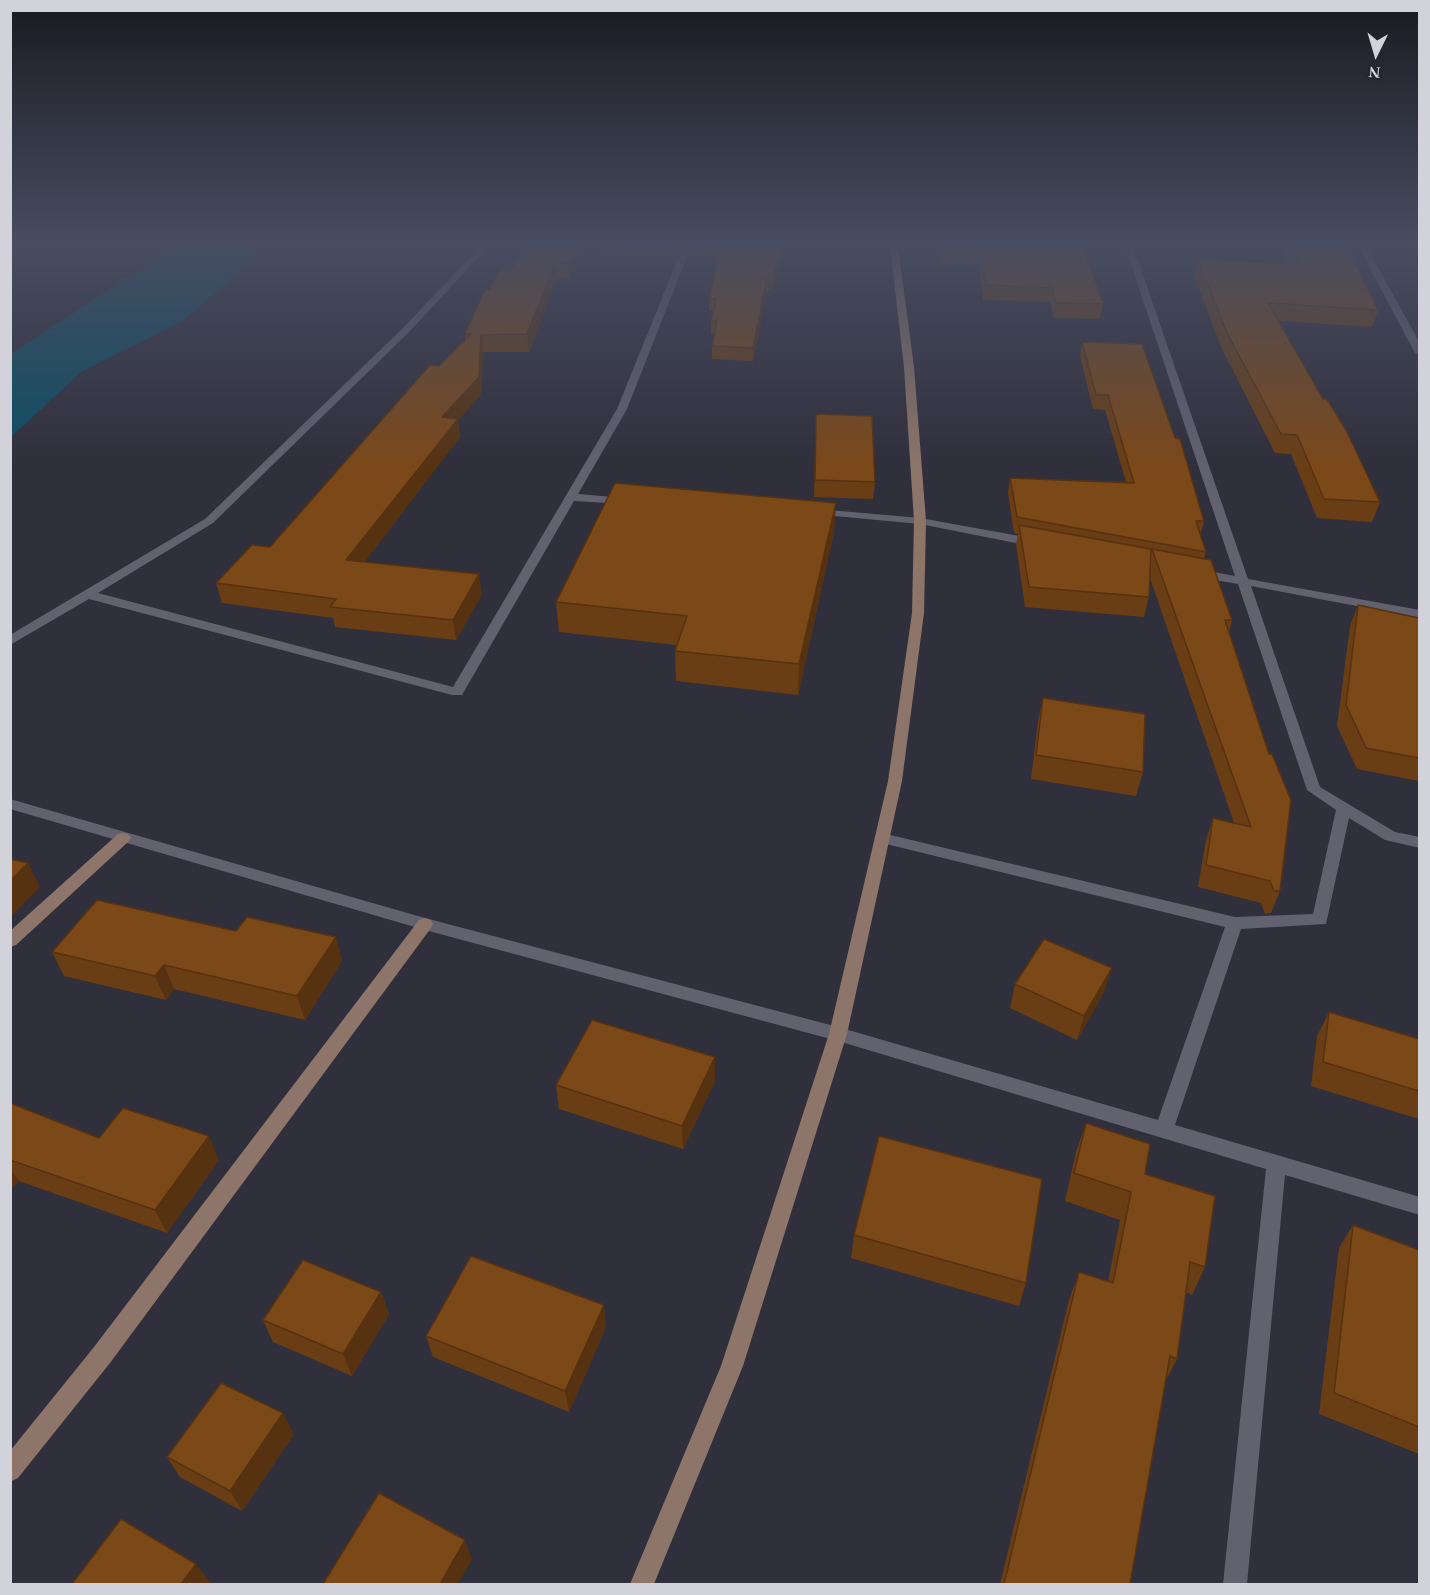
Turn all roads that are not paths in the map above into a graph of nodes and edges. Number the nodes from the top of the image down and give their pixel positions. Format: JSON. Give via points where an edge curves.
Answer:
{"nodes":[{"id":1,"x":415,"y":320,"type":"edge"},
{"id":2,"x":657,"y":320,"type":"edge"},
{"id":3,"x":903,"y":320,"type":"edge"},
{"id":4,"x":1154,"y":320,"type":"edge"},
{"id":5,"x":1402,"y":320,"type":"edge"},
{"id":6,"x":1419,"y":353,"type":"edge"},
{"id":7,"x":571,"y":497,"type":"junction"},
{"id":8,"x":641,"y":502,"type":"edge"},
{"id":9,"x":803,"y":512,"type":"edge"},
{"id":10,"x":921,"y":521,"type":"junction"},
{"id":11,"x":1047,"y":545,"type":"edge"},
{"id":12,"x":1186,"y":571,"type":"edge"},
{"id":13,"x":1244,"y":582,"type":"junction"},
{"id":14,"x":86,"y":594,"type":"junction"},
{"id":15,"x":1419,"y":614,"type":"edge"},
{"id":16,"x":10,"y":641,"type":"edge"},
{"id":17,"x":10,"y":804,"type":"edge"},
{"id":18,"x":1344,"y":808,"type":"junction"},
{"id":19,"x":123,"y":838,"type":"junction"},
{"id":20,"x":882,"y":838,"type":"junction"},
{"id":21,"x":1419,"y":843,"type":"edge"},
{"id":22,"x":1235,"y":923,"type":"junction"},
{"id":23,"x":425,"y":924,"type":"junction"},
{"id":24,"x":10,"y":941,"type":"edge"},
{"id":25,"x":838,"y":1034,"type":"junction"},
{"id":26,"x":1164,"y":1130,"type":"junction"},
{"id":27,"x":1276,"y":1163,"type":"junction"},
{"id":28,"x":1419,"y":1206,"type":"edge"},
{"id":29,"x":10,"y":1470,"type":"edge"},
{"id":30,"x":642,"y":1584,"type":"edge"},
{"id":31,"x":1235,"y":1584,"type":"edge"}],
"edges":[{"from":1,"to":14,"type":"street","via":[[209,521]]},
{"from":2,"to":7,"type":"street","via":[[622,409]]},
{"from":3,"to":10,"type":"street"},
{"from":4,"to":13,"type":"street"},
{"from":5,"to":6,"type":"street"},
{"from":7,"to":8,"type":"street"},
{"from":7,"to":14,"type":"street","via":[[457,692]]},
{"from":9,"to":10,"type":"street"},
{"from":10,"to":11,"type":"street"},
{"from":10,"to":20,"type":"street","via":[[918,613],[895,781]]},
{"from":12,"to":13,"type":"street"},
{"from":13,"to":15,"type":"street"},
{"from":13,"to":18,"type":"street","via":[[1314,790]]},
{"from":14,"to":16,"type":"street"},
{"from":17,"to":19,"type":"street"},
{"from":18,"to":21,"type":"street","via":[[1390,836]]},
{"from":18,"to":22,"type":"street","via":[[1320,920]]},
{"from":19,"to":23,"type":"street"},
{"from":19,"to":24,"type":"street"},
{"from":20,"to":22,"type":"street"},
{"from":20,"to":25,"type":"street"},
{"from":22,"to":26,"type":"street"},
{"from":23,"to":25,"type":"street"},
{"from":23,"to":29,"type":"street","via":[[102,1355]]},
{"from":25,"to":26,"type":"street"},
{"from":25,"to":30,"type":"street","via":[[732,1366]]},
{"from":26,"to":27,"type":"street"},
{"from":27,"to":28,"type":"street"},
{"from":27,"to":31,"type":"street"}]}
